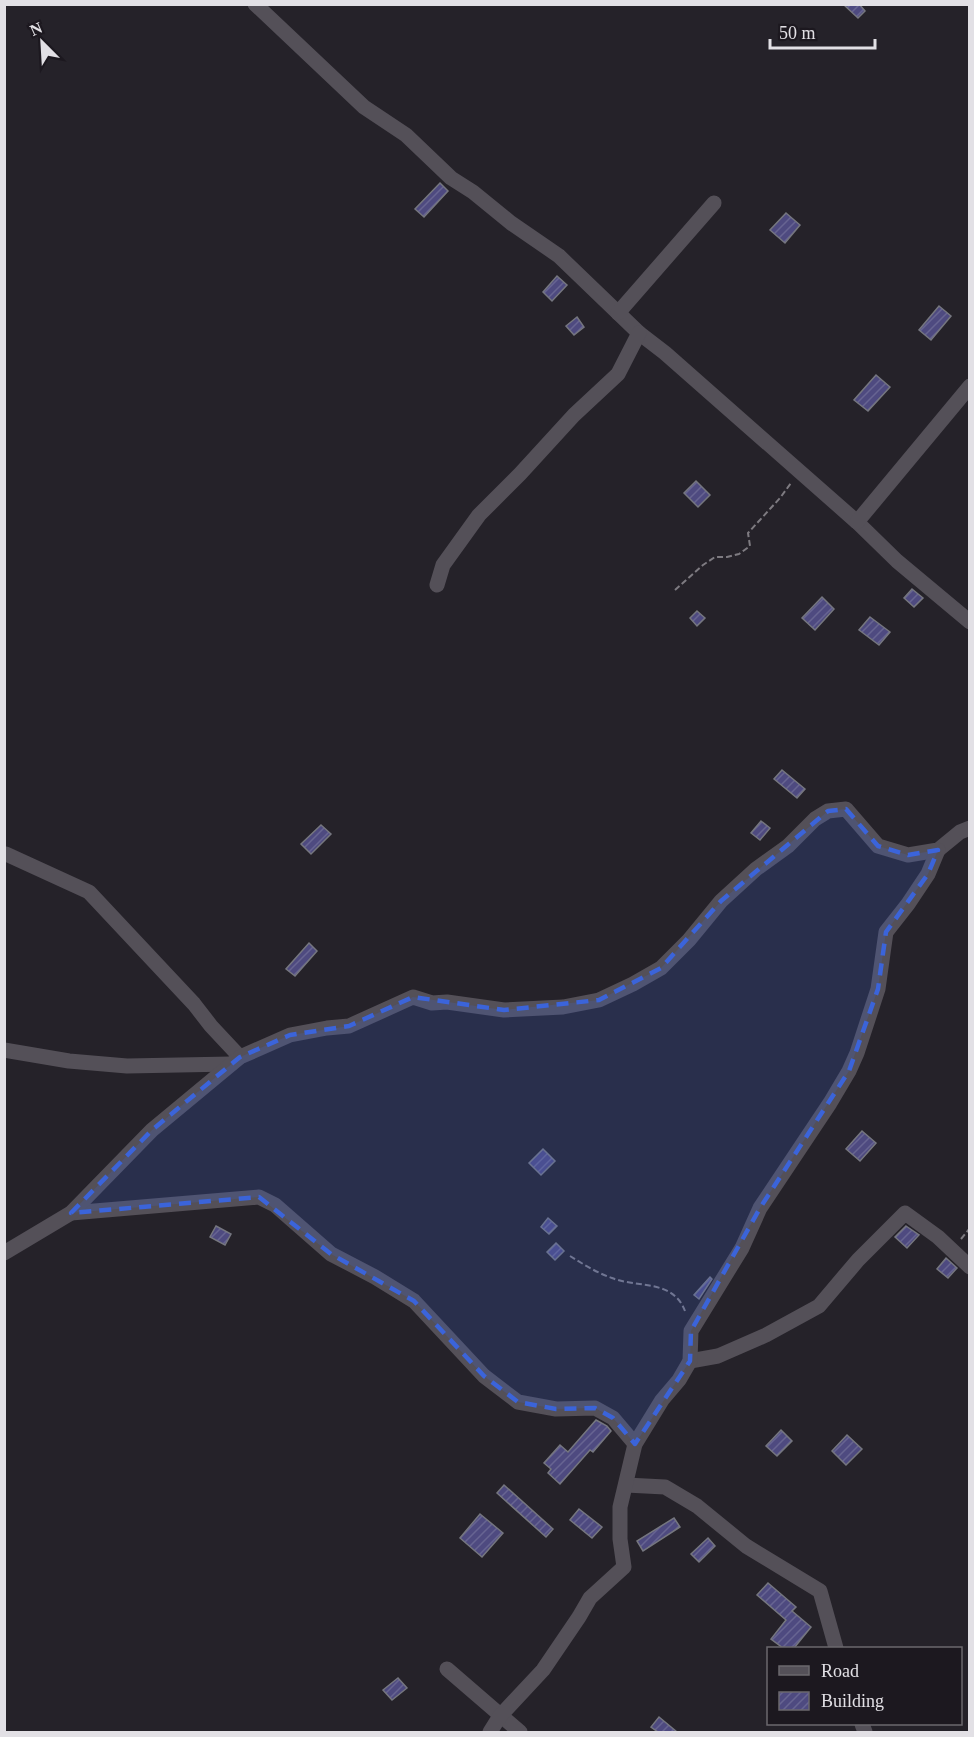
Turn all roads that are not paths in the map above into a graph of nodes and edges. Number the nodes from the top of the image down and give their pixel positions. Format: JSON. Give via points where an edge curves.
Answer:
{"nodes":[{"id":1,"x":255,"y":4,"type":"edge"},
{"id":2,"x":714,"y":203,"type":"dead end"},
{"id":3,"x":618,"y":313,"type":"junction"},
{"id":4,"x":639,"y":333,"type":"junction"},
{"id":5,"x":969,"y":386,"type":"edge"},
{"id":6,"x":857,"y":522,"type":"junction"},
{"id":7,"x":437,"y":585,"type":"dead end"},
{"id":8,"x":969,"y":622,"type":"edge"},
{"id":9,"x":969,"y":828,"type":"edge"},
{"id":10,"x":938,"y":850,"type":"junction"},
{"id":11,"x":6,"y":854,"type":"dead end"},
{"id":12,"x":4,"y":1050,"type":"edge"},
{"id":13,"x":236,"y":1060,"type":"junction"},
{"id":14,"x":70,"y":1213,"type":"junction"},
{"id":15,"x":4,"y":1253,"type":"edge"},
{"id":16,"x":969,"y":1267,"type":"edge"},
{"id":17,"x":690,"y":1361,"type":"junction"},
{"id":18,"x":635,"y":1444,"type":"junction"},
{"id":19,"x":626,"y":1485,"type":"junction"},
{"id":20,"x":836,"y":1647,"type":"edge"},
{"id":21,"x":447,"y":1669,"type":"dead end"},
{"id":22,"x":500,"y":1716,"type":"junction"},
{"id":23,"x":490,"y":1732,"type":"edge"},
{"id":24,"x":520,"y":1732,"type":"edge"}],
"edges":[{"from":1,"to":3,"type":"street","via":[[364,107],[406,135],[451,178],[560,256]]},
{"from":2,"to":3,"type":"street"},
{"from":3,"to":4,"type":"street"},
{"from":4,"to":6,"type":"street"},
{"from":4,"to":7,"type":"street","via":[[618,374],[479,515],[443,565]]},
{"from":5,"to":6,"type":"street"},
{"from":6,"to":8,"type":"street"},
{"from":9,"to":10,"type":"street"},
{"from":10,"to":13,"type":"street","via":[[908,855],[878,846],[846,809],[828,811],[721,901],[661,968],[598,1000],[563,1007],[504,1010],[432,1003],[412,997],[349,1026],[290,1035]]},
{"from":10,"to":17,"type":"street","via":[[928,874],[886,932],[878,989],[849,1071],[760,1208],[742,1248],[691,1331]]},
{"from":11,"to":13,"type":"street","via":[[89,892],[194,1004]]},
{"from":12,"to":13,"type":"street","via":[[127,1066]]},
{"from":13,"to":14,"type":"street","via":[[152,1130]]},
{"from":14,"to":15,"type":"street"},
{"from":14,"to":18,"type":"street","via":[[259,1197],[275,1205],[331,1254],[414,1301],[484,1376],[518,1402],[556,1409],[596,1408],[613,1418]]},
{"from":16,"to":17,"type":"street","via":[[905,1213],[819,1306],[718,1356]]},
{"from":17,"to":18,"type":"street"},
{"from":18,"to":19,"type":"street"},
{"from":19,"to":20,"type":"street","via":[[665,1487],[697,1506],[746,1546],[820,1591]]},
{"from":19,"to":22,"type":"street","via":[[620,1507],[624,1567],[590,1598],[543,1670]]},
{"from":21,"to":22,"type":"street"},
{"from":22,"to":23,"type":"street"},
{"from":22,"to":24,"type":"street"}]}
